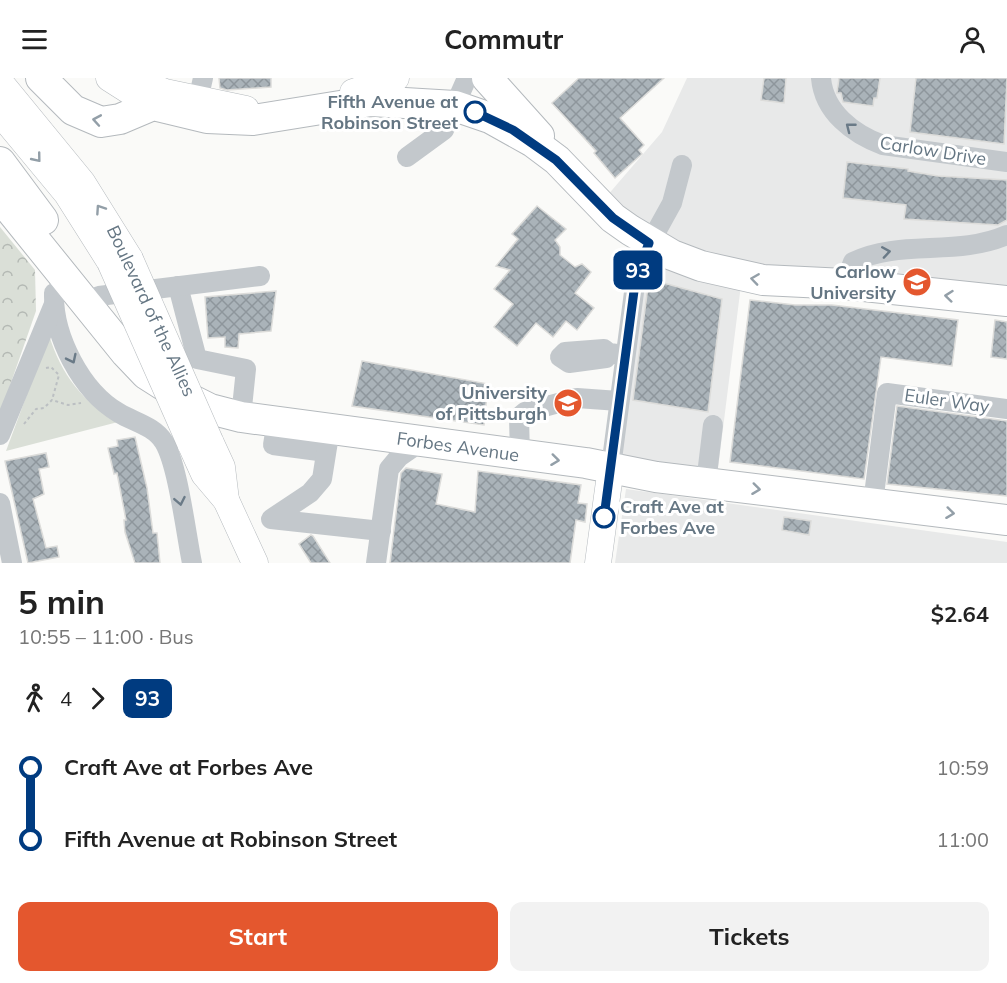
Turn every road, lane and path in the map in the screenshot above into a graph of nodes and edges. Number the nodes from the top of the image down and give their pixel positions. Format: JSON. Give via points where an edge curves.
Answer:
{"nodes":[{"id":1,"x":41,"y":78,"type":"edge"},
{"id":2,"x":109,"y":78,"type":"edge"},
{"id":3,"x":131,"y":78,"type":"edge"},
{"id":4,"x":396,"y":78,"type":"edge"},
{"id":5,"x":467,"y":78,"type":"edge"},
{"id":6,"x":487,"y":78,"type":"edge"},
{"id":7,"x":821,"y":78,"type":"edge"},
{"id":8,"x":0,"y":82,"type":"edge"},
{"id":9,"x":200,"y":89,"type":"edge"},
{"id":10,"x":353,"y":92,"type":"junction"},
{"id":11,"x":153,"y":105,"type":"junction"},
{"id":12,"x":455,"y":106,"type":"junction"},
{"id":13,"x":0,"y":113,"type":"edge"},
{"id":14,"x":407,"y":157,"type":"dead end"},
{"id":15,"x":556,"y":160,"type":"junction"},
{"id":16,"x":0,"y":162,"type":"edge"},
{"id":17,"x":1007,"y":162,"type":"edge"},
{"id":18,"x":682,"y":165,"type":"dead end"},
{"id":19,"x":0,"y":197,"type":"edge"},
{"id":20,"x":1007,"y":235,"type":"edge"},
{"id":21,"x":649,"y":243,"type":"junction"},
{"id":22,"x":120,"y":260,"type":"junction"},
{"id":23,"x":260,"y":276,"type":"dead end"},
{"id":24,"x":846,"y":284,"type":"junction"},
{"id":25,"x":178,"y":286,"type":"junction"},
{"id":26,"x":99,"y":296,"type":"junction"},
{"id":27,"x":1007,"y":302,"type":"edge"},
{"id":28,"x":41,"y":371,"type":"dead end"},
{"id":29,"x":184,"y":396,"type":"junction"},
{"id":30,"x":52,"y":400,"type":"junction"},
{"id":31,"x":87,"y":400,"type":"dead end"},
{"id":32,"x":619,"y":401,"type":"junction"},
{"id":33,"x":1007,"y":409,"type":"edge"},
{"id":34,"x":241,"y":417,"type":"junction"},
{"id":35,"x":20,"y":425,"type":"dead end"},
{"id":36,"x":713,"y":425,"type":"dead end"},
{"id":37,"x":0,"y":435,"type":"edge"},
{"id":38,"x":367,"y":435,"type":"junction"},
{"id":39,"x":328,"y":440,"type":"junction"},
{"id":40,"x":422,"y":441,"type":"junction"},
{"id":41,"x":520,"y":456,"type":"junction"},
{"id":42,"x":611,"y":467,"type":"junction"},
{"id":43,"x":389,"y":469,"type":"junction"},
{"id":44,"x":706,"y":483,"type":"junction"},
{"id":45,"x":0,"y":503,"type":"edge"},
{"id":46,"x":873,"y":503,"type":"junction"},
{"id":47,"x":1007,"y":520,"type":"edge"},
{"id":48,"x":381,"y":531,"type":"junction"},
{"id":49,"x":12,"y":563,"type":"edge"},
{"id":50,"x":192,"y":563,"type":"edge"},
{"id":51,"x":255,"y":563,"type":"edge"},
{"id":52,"x":376,"y":563,"type":"edge"},
{"id":53,"x":598,"y":563,"type":"edge"}],
"edges":[{"from":11,"to":1,"type":"highway","one_way":true,"via":[[110,121],[92,119],[73,110]]},
{"from":2,"to":11,"type":"main road"},
{"from":3,"to":9,"type":"main road","via":[[165,92]]},
{"from":4,"to":10,"type":"main road"},
{"from":5,"to":12,"type":"street"},
{"from":6,"to":15,"type":"highway","via":[[528,122]]},
{"from":17,"to":7,"type":"street","name":"Carlow Drive","one_way":true,"via":[[892,147],[870,140],[835,114]]},
{"from":22,"to":8,"type":"main road","name":"Boulevard of the Allies","one_way":true,"via":[[82,182]]},
{"from":9,"to":10,"type":"main road","via":[[239,109]]},
{"from":10,"to":12,"type":"main road","via":[[426,93]]},
{"from":11,"to":12,"type":"highway","via":[[207,118],[253,120],[371,101]]},
{"from":12,"to":14,"type":"street","via":[[444,130]]},
{"from":12,"to":15,"type":"highway","via":[[513,130]]},
{"from":13,"to":22,"type":"main road","name":"Boulevard of the Allies","one_way":true},
{"from":15,"to":21,"type":"highway","via":[[613,218]]},
{"from":16,"to":26,"type":"highway"},
{"from":18,"to":21,"type":"street","via":[[672,203]]},
{"from":19,"to":29,"type":"highway","name":"Forbes Avenue","via":[[137,365],[157,382]]},
{"from":24,"to":20,"type":"street","one_way":true,"via":[[853,262],[865,256],[971,246]]},
{"from":24,"to":21,"type":"highway","one_way":true,"via":[[748,279],[701,266]]},
{"from":21,"to":32,"type":"street","via":[[636,276],[617,354]]},
{"from":22,"to":51,"type":"main road","name":"Boulevard of the Allies","bridge":true,"via":[[200,442],[222,467],[225,500]]},
{"from":23,"to":25,"type":"street"},
{"from":27,"to":24,"type":"highway","one_way":true},
{"from":25,"to":26,"type":"street"},
{"from":25,"to":34,"type":"street","via":[[197,359],[246,369]]},
{"from":26,"to":29,"type":"highway","via":[[137,348]]},
{"from":28,"to":30,"type":"path","via":[[51,367],[59,375]]},
{"from":29,"to":34,"type":"highway","name":"Forbes Avenue","via":[[210,409]]},
{"from":30,"to":31,"type":"path","via":[[68,405]]},
{"from":30,"to":35,"type":"path","via":[[44,408],[34,409],[34,414]]},
{"from":32,"to":41,"type":"street","via":[[577,398],[525,411],[519,417]]},
{"from":32,"to":42,"type":"street"},
{"from":33,"to":46,"type":"street","name":"Euler Way","via":[[887,393]]},
{"from":34,"to":39,"type":"highway","name":"Forbes Avenue","via":[[277,421]]},
{"from":36,"to":44,"type":"street"},
{"from":37,"to":50,"type":"street","one_way":true,"via":[[54,298],[67,350],[82,379],[116,412],[151,429],[166,444]]},
{"from":38,"to":39,"type":"highway","name":"Forbes Avenue"},
{"from":38,"to":40,"type":"highway","name":"Forbes Avenue"},
{"from":38,"to":43,"type":"street"},
{"from":39,"to":48,"type":"street","via":[[321,479],[310,493],[271,519]]},
{"from":40,"to":41,"type":"highway","name":"Forbes Avenue"},
{"from":40,"to":43,"type":"street"},
{"from":41,"to":42,"type":"highway","name":"Forbes Avenue","one_way":true},
{"from":42,"to":44,"type":"highway","name":"Forbes Avenue"},
{"from":42,"to":53,"type":"main road"},
{"from":43,"to":48,"type":"street","via":[[391,505]]},
{"from":44,"to":46,"type":"highway","name":"Forbes Avenue","one_way":true},
{"from":45,"to":49,"type":"street"},
{"from":46,"to":47,"type":"highway","name":"Forbes Avenue","one_way":true},
{"from":48,"to":52,"type":"street"}]}
